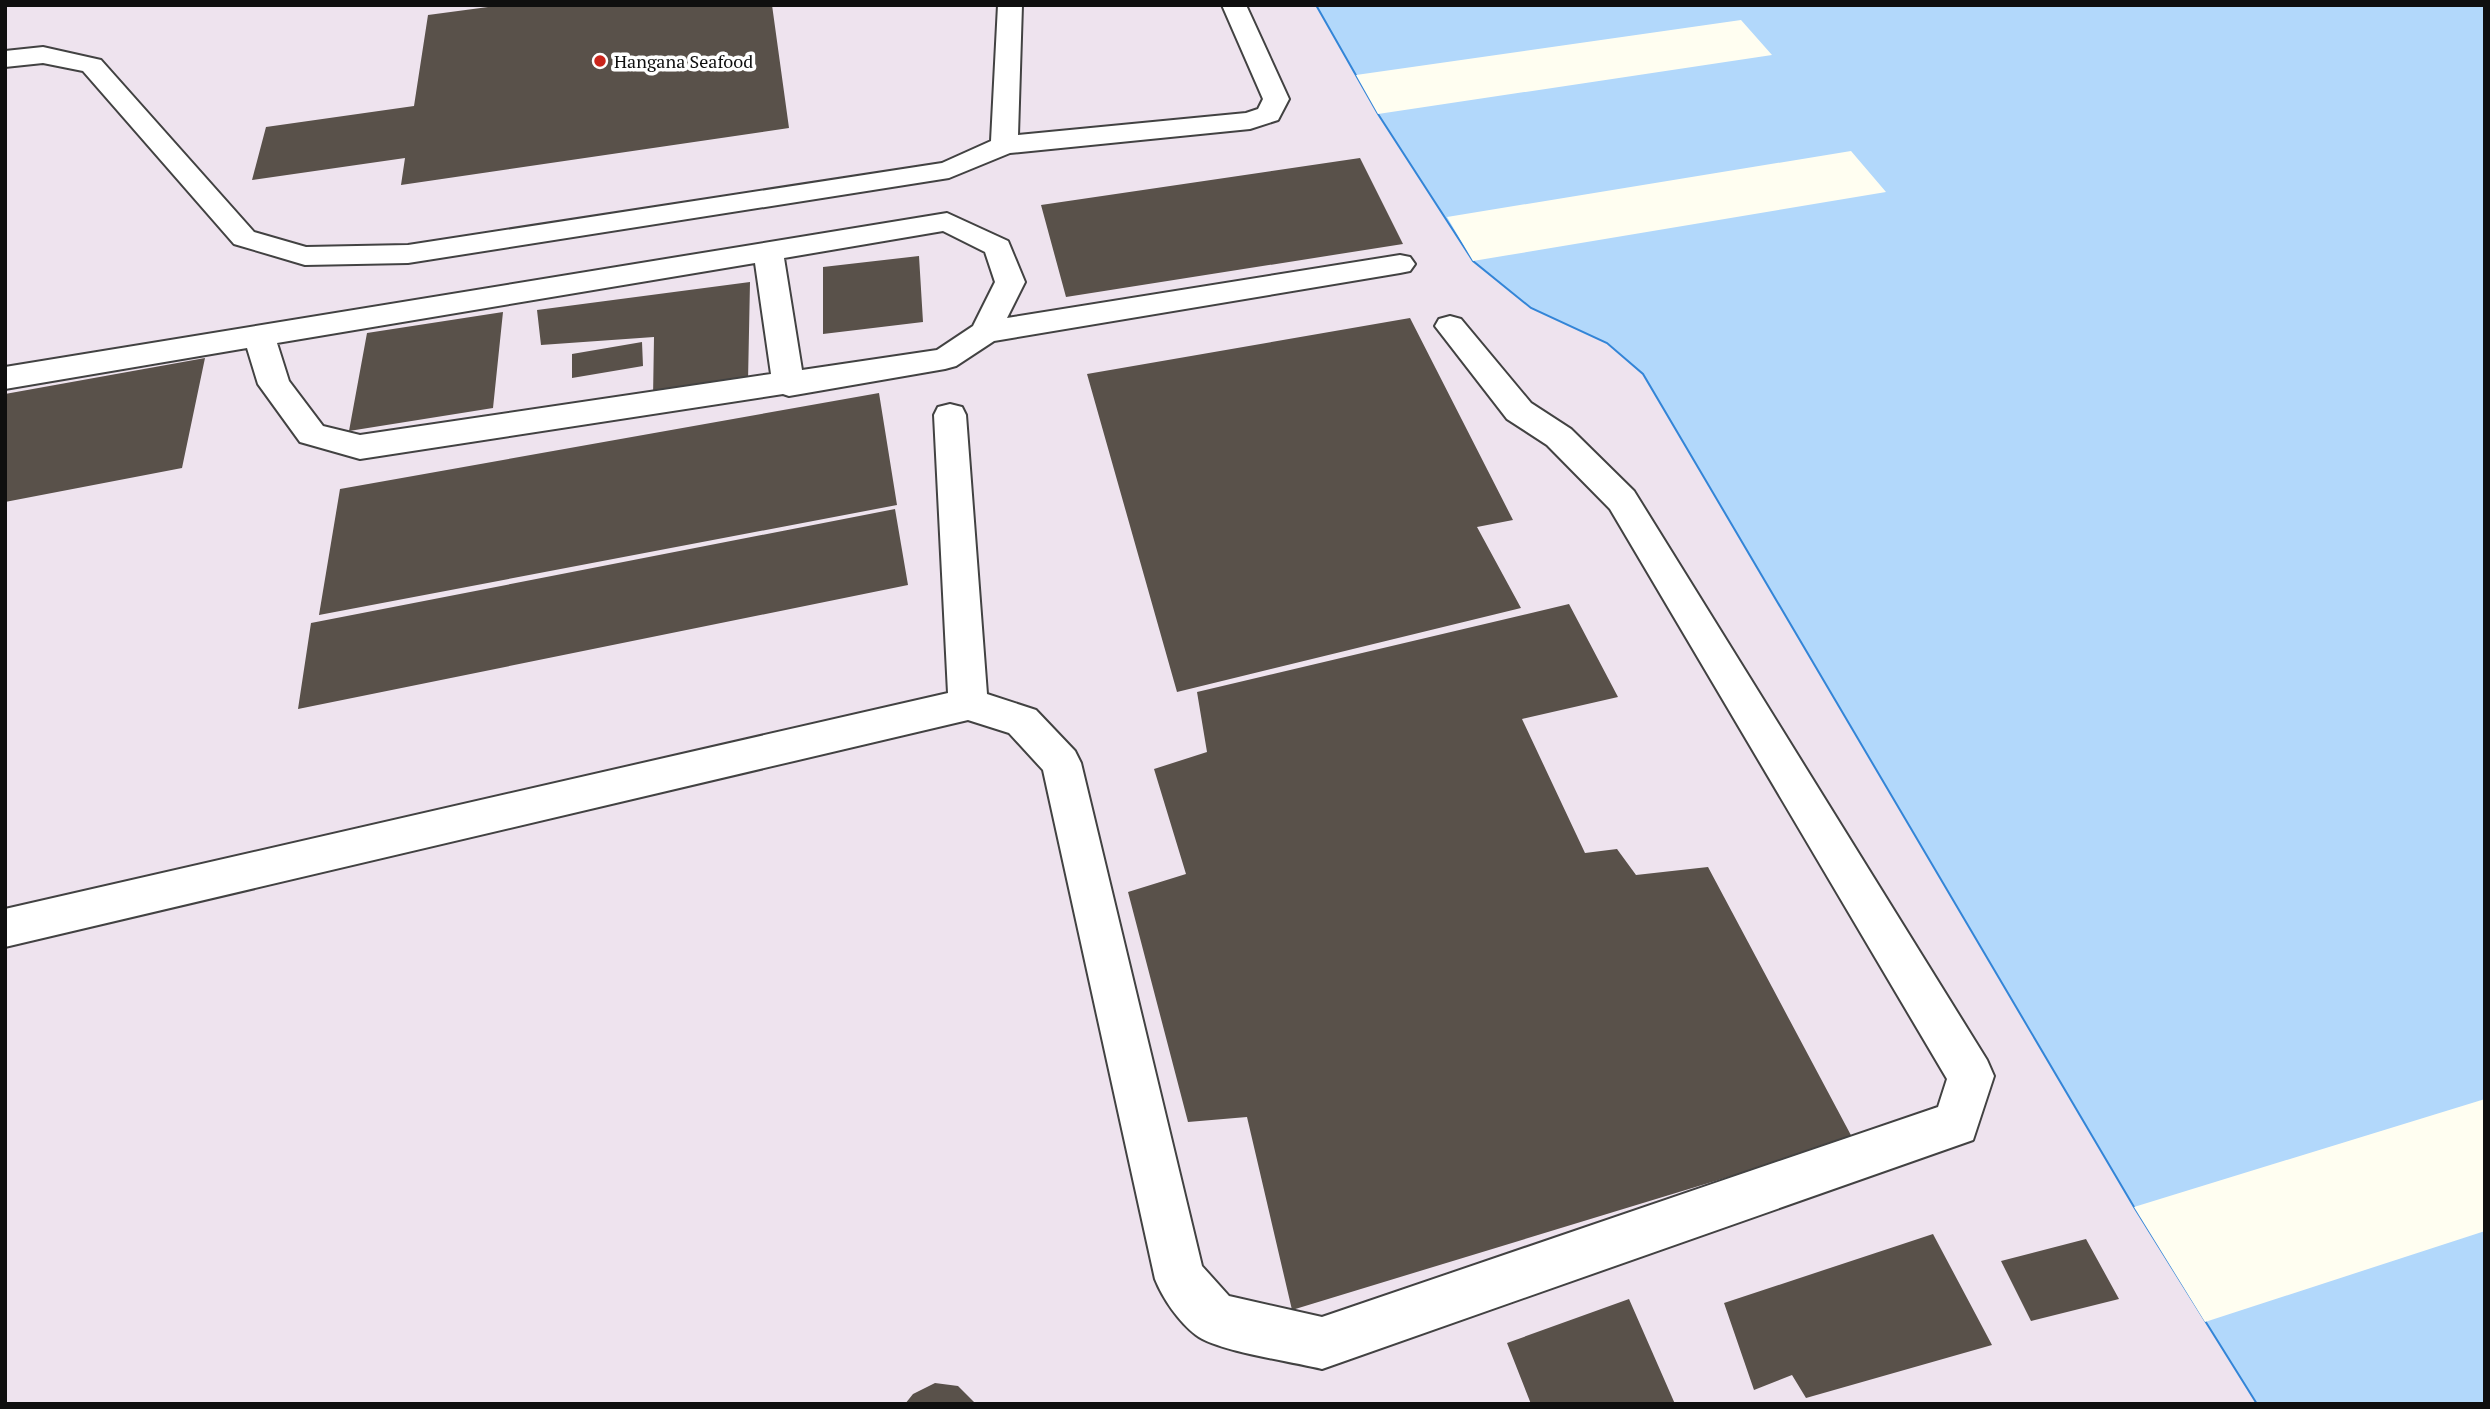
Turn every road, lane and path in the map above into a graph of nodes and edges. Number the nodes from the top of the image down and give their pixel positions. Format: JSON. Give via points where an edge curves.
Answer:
{"nodes":[{"id":1,"x":1010,"y":5,"type":"edge"},
{"id":2,"x":1234,"y":5,"type":"edge"},
{"id":3,"x":5,"y":59,"type":"edge"},
{"id":4,"x":1004,"y":145,"type":"junction"},
{"id":5,"x":768,"y":252,"type":"junction"},
{"id":6,"x":1400,"y":264,"type":"dead end"},
{"id":7,"x":1450,"y":326,"type":"dead end"},
{"id":8,"x":985,"y":332,"type":"junction"},
{"id":9,"x":259,"y":336,"type":"junction"},
{"id":10,"x":5,"y":378,"type":"edge"},
{"id":11,"x":789,"y":385,"type":"junction"},
{"id":12,"x":950,"y":415,"type":"dead end"},
{"id":13,"x":968,"y":705,"type":"junction"},
{"id":14,"x":5,"y":928,"type":"edge"}],
"edges":[{"from":1,"to":4,"type":"lane"},
{"from":2,"to":4,"type":"lane","via":[[1276,99],[1269,114],[1250,121]]},
{"from":3,"to":4,"type":"lane","via":[[43,55],[92,65],[244,238],[305,256],[408,254],[949,170]]},
{"from":5,"to":8,"type":"lane","via":[[947,222],[998,247],[1010,282]]},
{"from":5,"to":9,"type":"lane"},
{"from":5,"to":11,"type":"lane"},
{"from":6,"to":8,"type":"lane"},
{"from":7,"to":13,"type":"lane","via":[[1519,411],[1559,437],[1622,500],[1972,1076],[1956,1124],[1322,1343],[1215,1318],[1180,1279],[1061,762],[1022,721]]},
{"from":8,"to":11,"type":"lane","via":[[945,359]]},
{"from":9,"to":10,"type":"lane"},
{"from":9,"to":11,"type":"lane","via":[[274,384],[312,434],[360,447]]},
{"from":12,"to":13,"type":"lane"},
{"from":13,"to":14,"type":"lane"}]}
